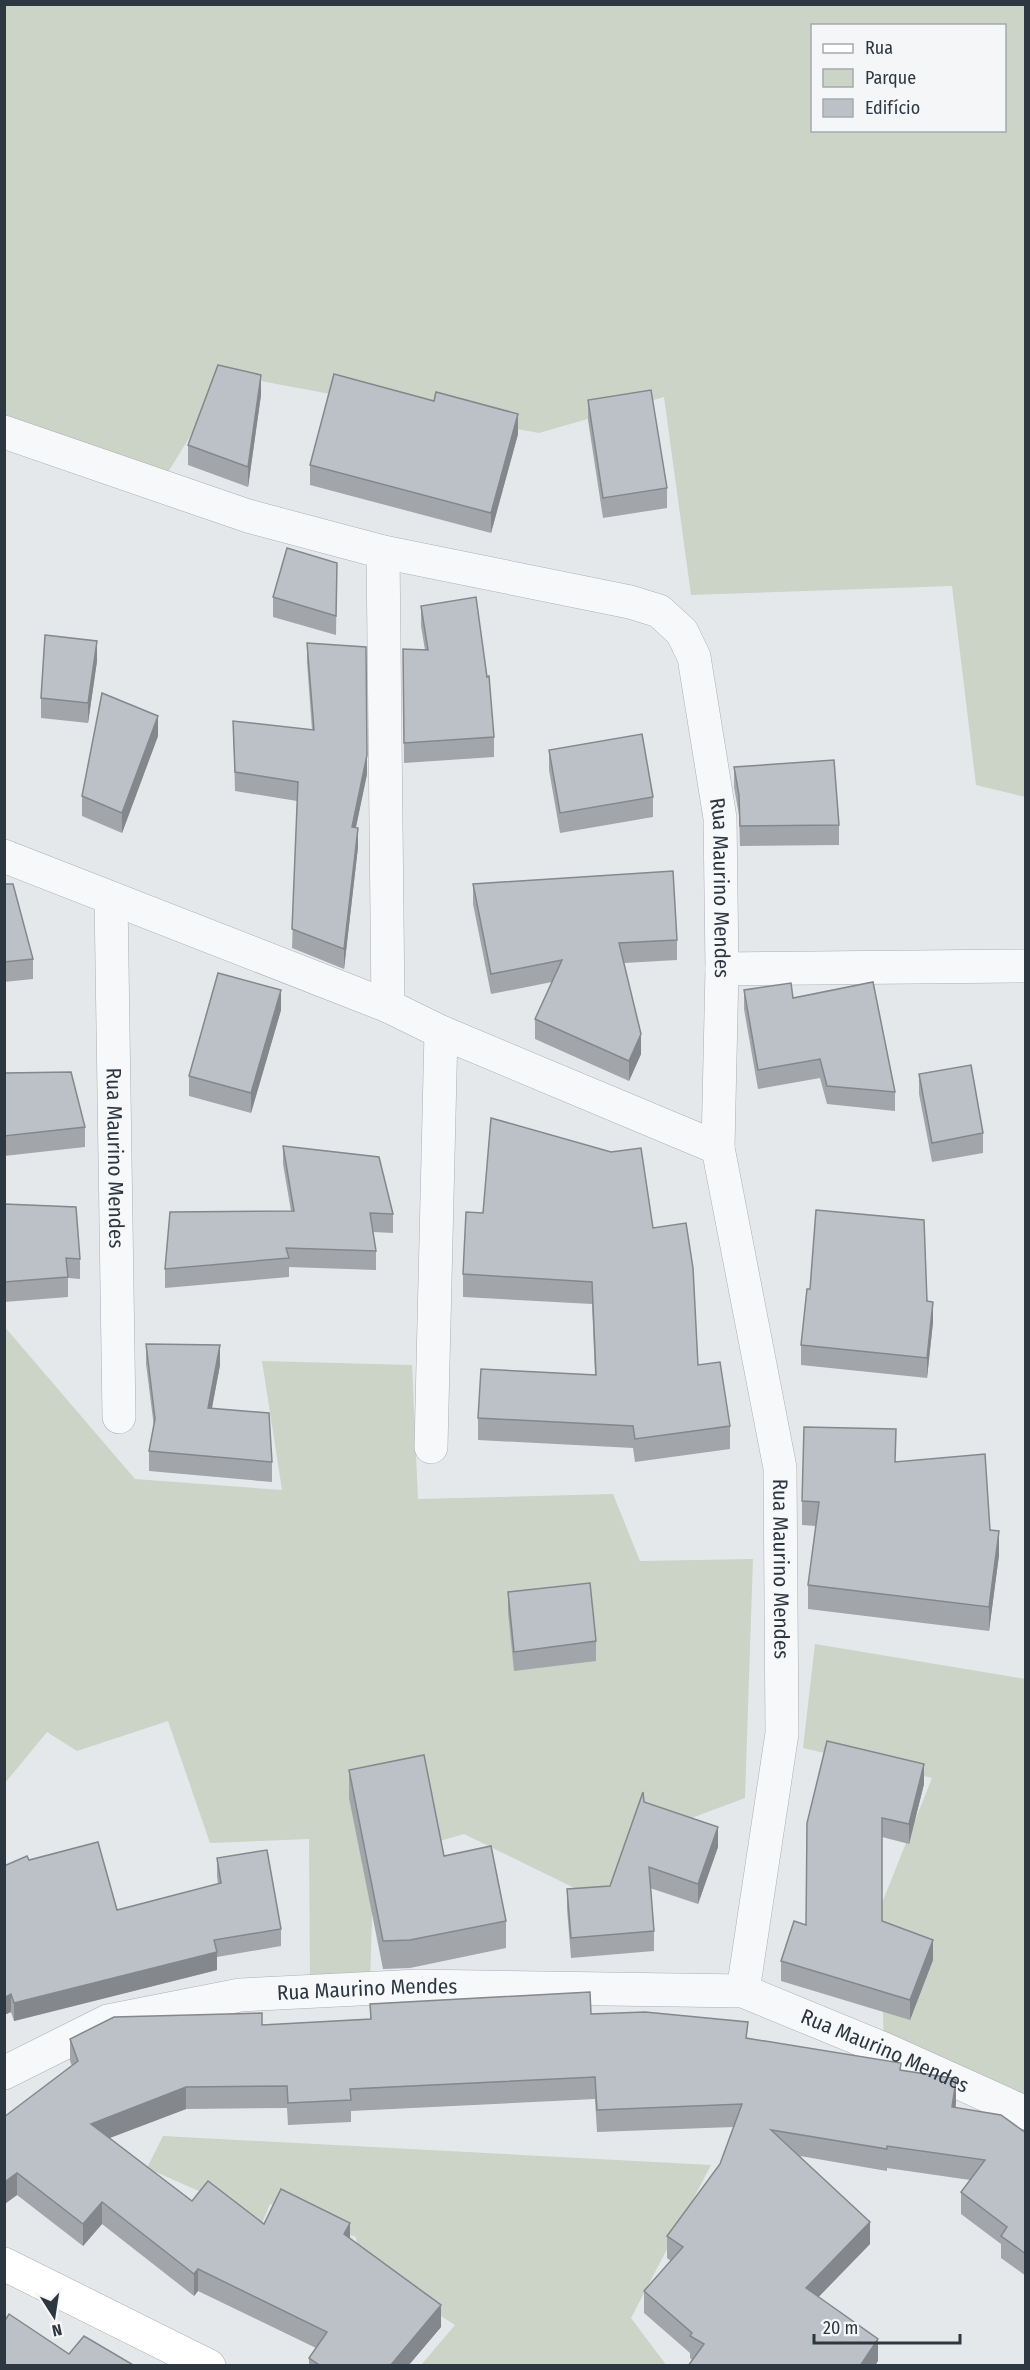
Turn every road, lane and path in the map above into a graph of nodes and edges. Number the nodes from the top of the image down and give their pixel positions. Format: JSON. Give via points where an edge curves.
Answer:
{"nodes":[{"id":1,"x":4,"y":432,"type":"edge"},
{"id":2,"x":383,"y":552,"type":"junction"},
{"id":3,"x":4,"y":856,"type":"edge"},
{"id":4,"x":111,"y":898,"type":"junction"},
{"id":5,"x":1026,"y":966,"type":"edge"},
{"id":6,"x":722,"y":969,"type":"junction"},
{"id":7,"x":388,"y":1006,"type":"junction"},
{"id":8,"x":441,"y":1032,"type":"junction"},
{"id":9,"x":718,"y":1148,"type":"junction"},
{"id":10,"x":119,"y":1417,"type":"dead end"},
{"id":11,"x":431,"y":1447,"type":"dead end"},
{"id":12,"x":743,"y":1991,"type":"junction"},
{"id":13,"x":4,"y":2073,"type":"edge"},
{"id":14,"x":1026,"y":2113,"type":"edge"},
{"id":15,"x":4,"y":2264,"type":"edge"},
{"id":16,"x":210,"y":2366,"type":"edge"}],
"edges":[{"from":1,"to":2,"type":"street","via":[[248,516]]},
{"from":2,"to":6,"type":"street","name":"Rua Maurino Mendes","via":[[630,602],[659,611],[682,632],[694,657],[720,818]]},
{"from":2,"to":7,"type":"street"},
{"from":3,"to":4,"type":"street"},
{"from":4,"to":7,"type":"street"},
{"from":4,"to":10,"type":"street","name":"Rua Maurino Mendes"},
{"from":5,"to":6,"type":"street"},
{"from":6,"to":9,"type":"street","name":"Rua Maurino Mendes"},
{"from":7,"to":8,"type":"street"},
{"from":8,"to":9,"type":"street"},
{"from":8,"to":11,"type":"street"},
{"from":9,"to":12,"type":"street","name":"Rua Maurino Mendes","via":[[780,1468],[782,1732]]},
{"from":12,"to":13,"type":"street","name":"Rua Maurino Mendes","via":[[418,1986],[240,1995],[108,2021]]},
{"from":12,"to":14,"type":"street","name":"Rua Maurino Mendes"},
{"from":15,"to":16,"type":"street"}]}
